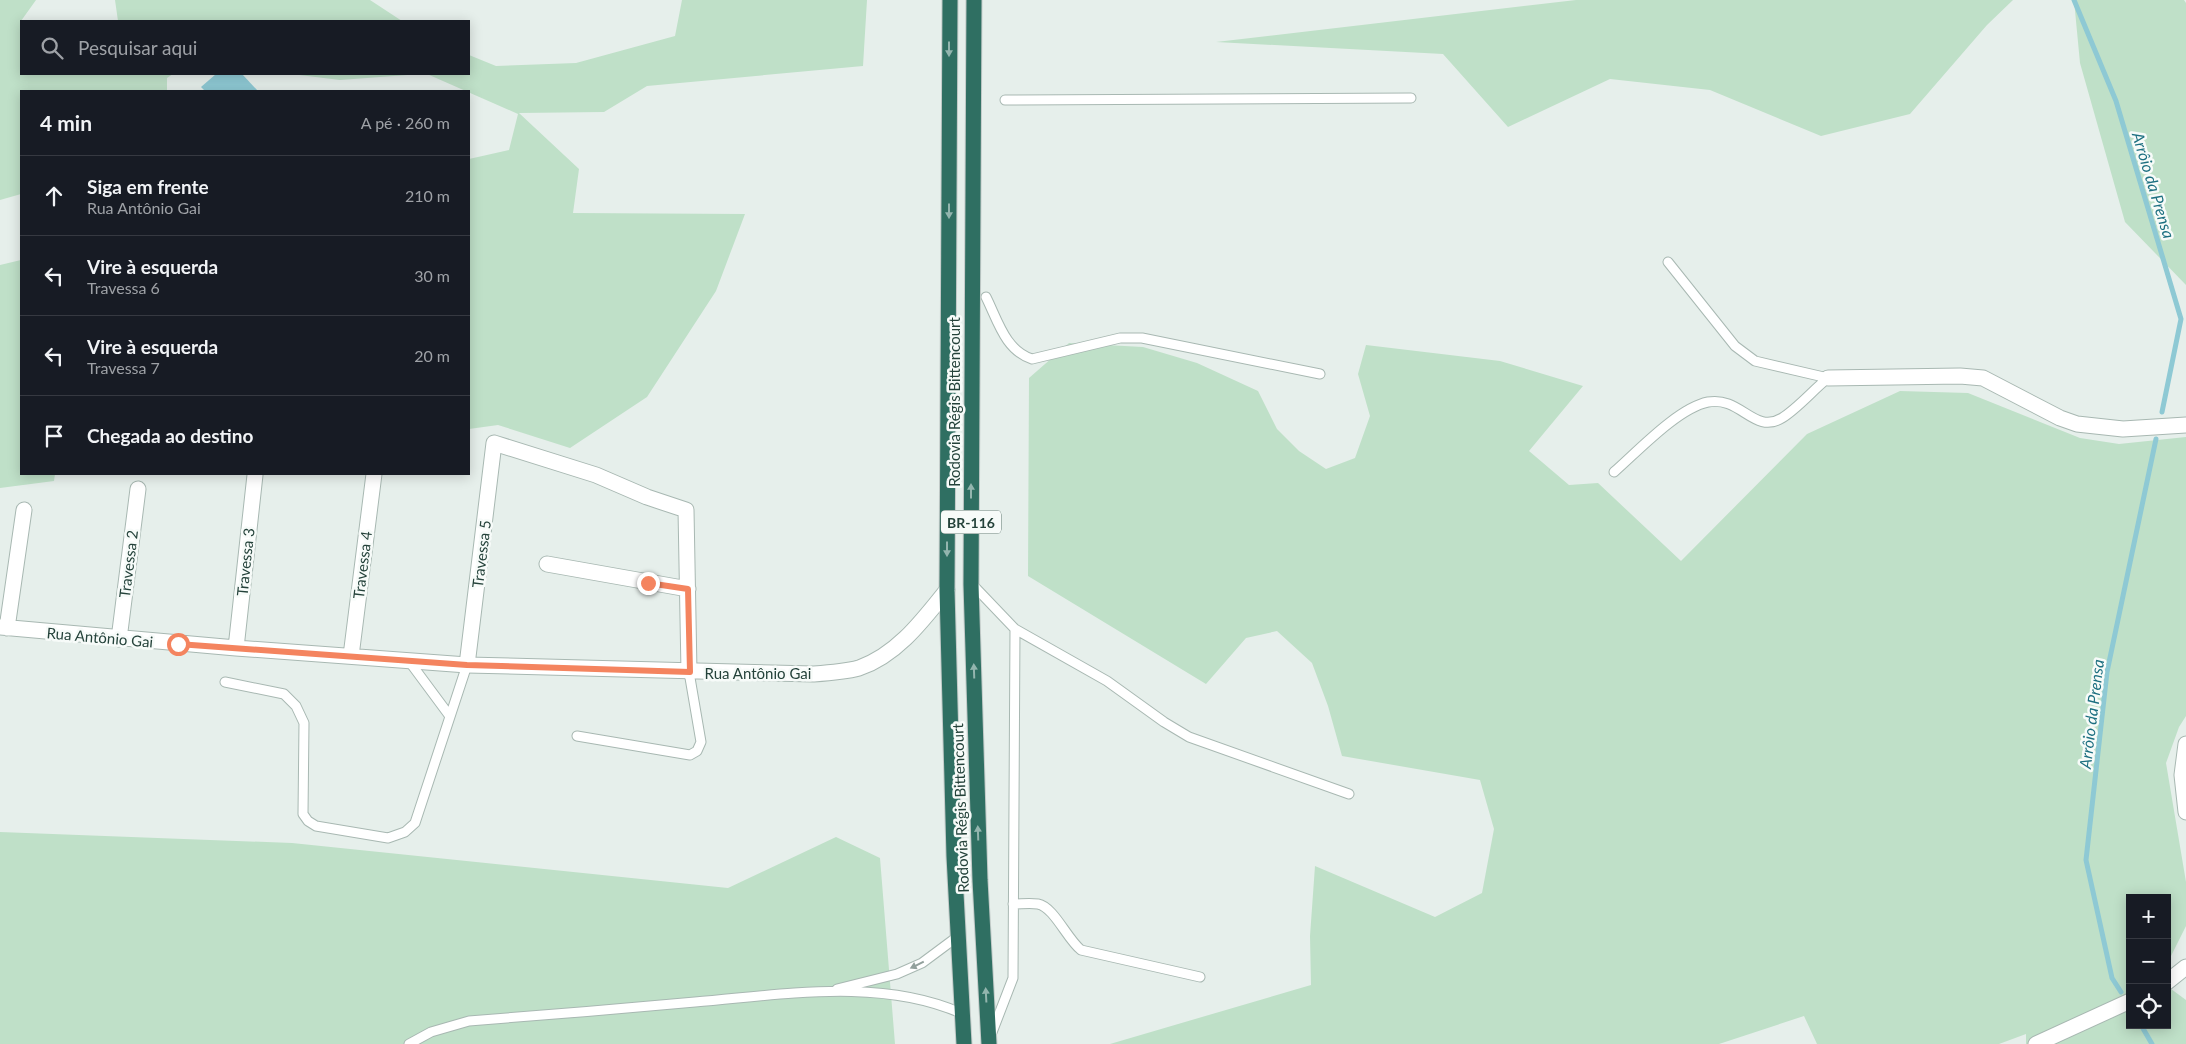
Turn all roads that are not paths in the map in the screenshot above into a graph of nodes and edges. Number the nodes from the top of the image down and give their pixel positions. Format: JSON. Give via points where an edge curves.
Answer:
{"nodes":[{"id":1,"x":950,"y":0,"type":"edge"},
{"id":2,"x":974,"y":0,"type":"edge"},
{"id":3,"x":1411,"y":98,"type":"dead end"},
{"id":4,"x":1005,"y":100,"type":"dead end"},
{"id":5,"x":1668,"y":262,"type":"dead end"},
{"id":6,"x":986,"y":297,"type":"dead end"},
{"id":7,"x":1320,"y":374,"type":"dead end"},
{"id":8,"x":1828,"y":378,"type":"junction"},
{"id":9,"x":2186,"y":425,"type":"edge"},
{"id":10,"x":1614,"y":472,"type":"dead end"},
{"id":11,"x":255,"y":475,"type":"dead end"},
{"id":12,"x":374,"y":475,"type":"edge"},
{"id":13,"x":138,"y":489,"type":"dead end"},
{"id":14,"x":24,"y":510,"type":"dead end"},
{"id":15,"x":547,"y":564,"type":"dead end"},
{"id":16,"x":971,"y":584,"type":"junction"},
{"id":17,"x":688,"y":589,"type":"junction"},
{"id":18,"x":947,"y":590,"type":"junction"},
{"id":19,"x":4,"y":628,"type":"edge"},
{"id":20,"x":1015,"y":629,"type":"junction"},
{"id":21,"x":119,"y":638,"type":"junction"},
{"id":22,"x":236,"y":648,"type":"junction"},
{"id":23,"x":351,"y":656,"type":"junction"},
{"id":24,"x":409,"y":661,"type":"junction"},
{"id":25,"x":467,"y":665,"type":"junction"},
{"id":26,"x":690,"y":672,"type":"junction"},
{"id":27,"x":225,"y":682,"type":"dead end"},
{"id":28,"x":448,"y":715,"type":"junction"},
{"id":29,"x":577,"y":736,"type":"dead end"},
{"id":30,"x":2186,"y":744,"type":"edge"},
{"id":31,"x":1348,"y":794,"type":"dead end"},
{"id":32,"x":2186,"y":812,"type":"edge"},
{"id":33,"x":1014,"y":904,"type":"junction"},
{"id":34,"x":957,"y":937,"type":"junction"},
{"id":35,"x":2186,"y":968,"type":"edge"},
{"id":36,"x":1200,"y":977,"type":"dead end"},
{"id":37,"x":2171,"y":979,"type":"edge"},
{"id":38,"x":829,"y":991,"type":"junction"},
{"id":39,"x":2126,"y":1003,"type":"edge"},
{"id":40,"x":961,"y":1013,"type":"junction"},
{"id":41,"x":989,"y":1042,"type":"edge"},
{"id":42,"x":408,"y":1044,"type":"edge"},
{"id":43,"x":964,"y":1044,"type":"edge"},
{"id":44,"x":2036,"y":1044,"type":"edge"}],
"edges":[{"from":1,"to":18,"type":"highway","name":"Rodovia Régis Bittencourt","number":"BR-116","one_way":true},
{"from":16,"to":2,"type":"highway","name":"Rodovia Régis Bittencourt","number":"BR-116","one_way":true},
{"from":3,"to":4,"type":"lane"},
{"from":5,"to":8,"type":"lane","via":[[1735,346],[1755,361]]},
{"from":6,"to":7,"type":"lane","via":[[1008,341],[1018,354],[1032,359],[1120,338],[1142,338]]},
{"from":8,"to":9,"type":"street","via":[[1983,378],[2077,424],[2123,429]]},
{"from":8,"to":10,"type":"lane","via":[[1782,418],[1772,422],[1762,423],[1726,401],[1708,402],[1686,410]]},
{"from":11,"to":22,"type":"street","name":"Travessa 3"},
{"from":12,"to":23,"type":"street","name":"Travessa 4"},
{"from":13,"to":21,"type":"street","name":"Travessa 2"},
{"from":14,"to":19,"type":"street"},
{"from":15,"to":17,"type":"street"},
{"from":16,"to":20,"type":"lane"},
{"from":41,"to":16,"type":"highway","name":"Rodovia Régis Bittencourt","number":"BR-116","one_way":true,"via":[[980,880]]},
{"from":17,"to":25,"type":"street","name":"Travessa 5","via":[[686,510],[596,475],[494,443]]},
{"from":17,"to":26,"type":"street"},
{"from":18,"to":26,"type":"street","name":"Rua Antônio Gai","via":[[914,630],[896,646],[859,667],[813,674]]},
{"from":18,"to":34,"type":"highway","name":"Rodovia Régis Bittencourt","number":"BR-116"},
{"from":19,"to":21,"type":"street","name":"Rua Antônio Gai"},
{"from":20,"to":31,"type":"lane","via":[[1107,680],[1189,737]]},
{"from":20,"to":33,"type":"lane"},
{"from":21,"to":22,"type":"street","name":"Rua Antônio Gai"},
{"from":22,"to":23,"type":"street","name":"Rua Antônio Gai"},
{"from":23,"to":24,"type":"street","name":"Rua Antônio Gai"},
{"from":24,"to":25,"type":"street","name":"Rua Antônio Gai"},
{"from":24,"to":28,"type":"lane"},
{"from":25,"to":26,"type":"street","name":"Rua Antônio Gai"},
{"from":25,"to":28,"type":"lane"},
{"from":26,"to":29,"type":"lane","via":[[701,742],[697,751],[690,755]]},
{"from":27,"to":28,"type":"lane","via":[[284,694],[296,706],[304,723],[303,814],[308,821],[316,826],[388,838],[405,832],[415,823]]},
{"from":30,"to":32,"type":"street","via":[[2182,775]]},
{"from":33,"to":36,"type":"lane","via":[[1038,904],[1048,909],[1072,943],[1081,950]]},
{"from":33,"to":41,"type":"lane","via":[[1013,978]]},
{"from":34,"to":38,"type":"lane","one_way":true,"via":[[922,963],[897,974]]},
{"from":34,"to":40,"type":"highway","name":"Rodovia Régis Bittencourt","number":"BR-116"},
{"from":35,"to":37,"type":"street"},
{"from":38,"to":40,"type":"lane","via":[[910,996]]},
{"from":38,"to":42,"type":"lane","via":[[469,1021],[431,1032]]},
{"from":39,"to":44,"type":"street"},
{"from":40,"to":43,"type":"highway","name":"Rodovia Régis Bittencourt","number":"BR-116"}]}
